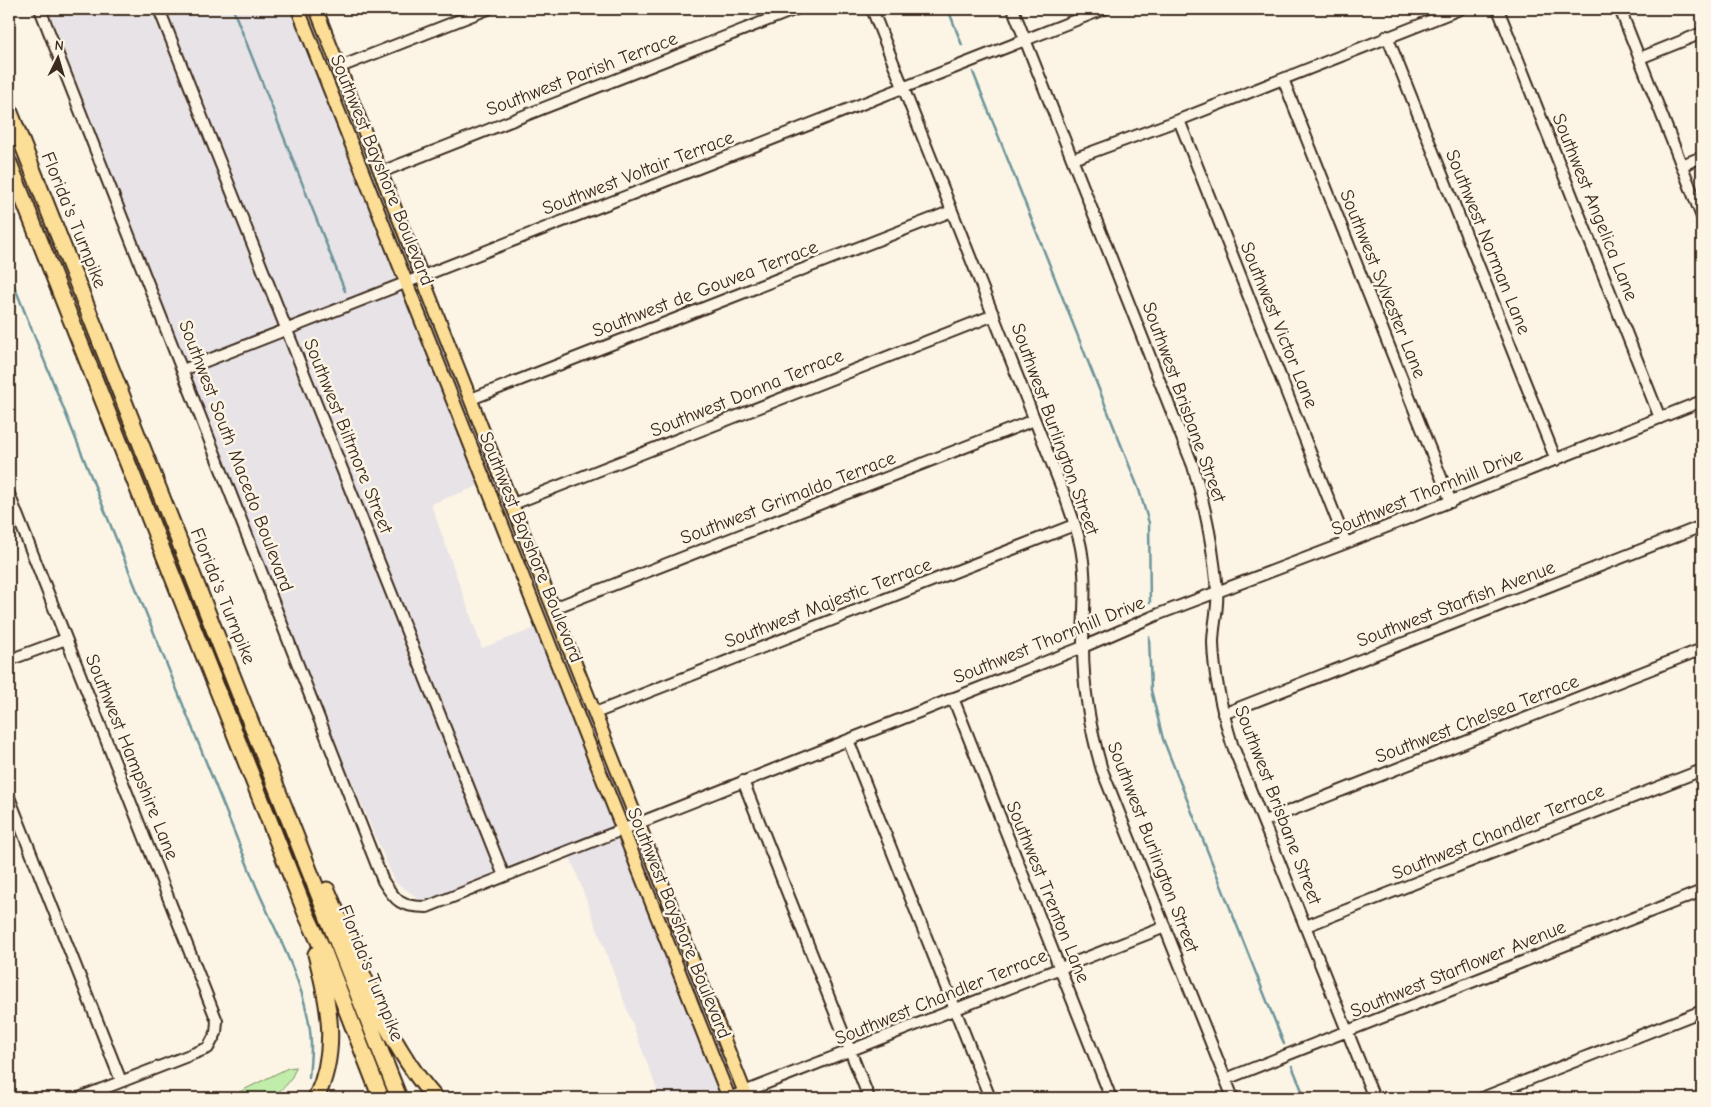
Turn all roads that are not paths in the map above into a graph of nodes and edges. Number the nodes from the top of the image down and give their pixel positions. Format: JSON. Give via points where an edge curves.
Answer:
{"nodes":[{"id":1,"x":40,"y":9,"type":"edge"},
{"id":2,"x":159,"y":9,"type":"edge"},
{"id":3,"x":298,"y":9,"type":"edge"},
{"id":4,"x":304,"y":9,"type":"edge"},
{"id":5,"x":316,"y":9,"type":"edge"},
{"id":6,"x":488,"y":9,"type":"edge"},
{"id":7,"x":796,"y":9,"type":"edge"},
{"id":8,"x":872,"y":9,"type":"edge"},
{"id":9,"x":1013,"y":9,"type":"edge"},
{"id":10,"x":1104,"y":9,"type":"edge"},
{"id":11,"x":1460,"y":9,"type":"edge"},
{"id":12,"x":1498,"y":9,"type":"edge"},
{"id":13,"x":1620,"y":9,"type":"edge"},
{"id":14,"x":1702,"y":33,"type":"edge"},
{"id":15,"x":1387,"y":36,"type":"junction"},
{"id":16,"x":1026,"y":40,"type":"junction"},
{"id":17,"x":1640,"y":58,"type":"junction"},
{"id":18,"x":340,"y":67,"type":"junction"},
{"id":19,"x":1283,"y":79,"type":"junction"},
{"id":20,"x":327,"y":82,"type":"junction"},
{"id":21,"x":904,"y":88,"type":"junction"},
{"id":22,"x":9,"y":110,"type":"edge"},
{"id":23,"x":1179,"y":120,"type":"junction"},
{"id":24,"x":374,"y":153,"type":"junction"},
{"id":25,"x":1702,"y":156,"type":"edge"},
{"id":26,"x":1073,"y":159,"type":"junction"},
{"id":27,"x":9,"y":163,"type":"edge"},
{"id":28,"x":1682,"y":164,"type":"junction"},
{"id":29,"x":381,"y":172,"type":"junction"},
{"id":30,"x":952,"y":211,"type":"junction"},
{"id":31,"x":1702,"y":217,"type":"edge"},
{"id":32,"x":423,"y":277,"type":"junction"},
{"id":33,"x":406,"y":283,"type":"junction"},
{"id":34,"x":994,"y":315,"type":"junction"},
{"id":35,"x":287,"y":330,"type":"junction"},
{"id":36,"x":184,"y":370,"type":"junction"},
{"id":37,"x":471,"y":399,"type":"junction"},
{"id":38,"x":1702,"y":402,"type":"edge"},
{"id":39,"x":1660,"y":418,"type":"junction"},
{"id":40,"x":1034,"y":420,"type":"junction"},
{"id":41,"x":1556,"y":460,"type":"junction"},
{"id":42,"x":9,"y":494,"type":"edge"},
{"id":43,"x":1451,"y":502,"type":"junction"},
{"id":44,"x":513,"y":504,"type":"junction"},
{"id":45,"x":1074,"y":525,"type":"junction"},
{"id":46,"x":1702,"y":526,"type":"edge"},
{"id":47,"x":508,"y":540,"type":"junction"},
{"id":48,"x":1346,"y":543,"type":"junction"},
{"id":49,"x":1218,"y":592,"type":"junction"},
{"id":50,"x":554,"y":608,"type":"junction"},
{"id":51,"x":66,"y":639,"type":"junction"},
{"id":52,"x":547,"y":640,"type":"junction"},
{"id":53,"x":1083,"y":647,"type":"junction"},
{"id":54,"x":1702,"y":649,"type":"edge"},
{"id":55,"x":9,"y":660,"type":"edge"},
{"id":56,"x":588,"y":693,"type":"junction"},
{"id":57,"x":953,"y":698,"type":"junction"},
{"id":58,"x":595,"y":713,"type":"junction"},
{"id":59,"x":1223,"y":714,"type":"junction"},
{"id":60,"x":848,"y":740,"type":"junction"},
{"id":61,"x":1702,"y":770,"type":"edge"},
{"id":62,"x":743,"y":781,"type":"junction"},
{"id":63,"x":277,"y":785,"type":"junction"},
{"id":64,"x":9,"y":797,"type":"edge"},
{"id":65,"x":1264,"y":821,"type":"junction"},
{"id":66,"x":639,"y":822,"type":"junction"},
{"id":67,"x":622,"y":830,"type":"junction"},
{"id":68,"x":504,"y":876,"type":"junction"},
{"id":69,"x":1702,"y":891,"type":"edge"},
{"id":70,"x":409,"y":907,"type":"joint"},
{"id":71,"x":307,"y":916,"type":"junction"},
{"id":72,"x":1306,"y":926,"type":"junction"},
{"id":73,"x":1164,"y":927,"type":"junction"},
{"id":74,"x":1060,"y":969,"type":"junction"},
{"id":75,"x":955,"y":1010,"type":"junction"},
{"id":76,"x":1702,"y":1011,"type":"edge"},
{"id":77,"x":1347,"y":1032,"type":"junction"},
{"id":78,"x":851,"y":1052,"type":"junction"},
{"id":79,"x":1226,"y":1079,"type":"junction"},
{"id":80,"x":122,"y":1081,"type":"junction"},
{"id":81,"x":746,"y":1095,"type":"edge"},
{"id":82,"x":79,"y":1098,"type":"edge"},
{"id":83,"x":316,"y":1098,"type":"edge"},
{"id":84,"x":381,"y":1098,"type":"edge"},
{"id":85,"x":398,"y":1098,"type":"edge"},
{"id":86,"x":435,"y":1098,"type":"edge"},
{"id":87,"x":729,"y":1098,"type":"edge"},
{"id":88,"x":869,"y":1098,"type":"edge"},
{"id":89,"x":990,"y":1098,"type":"edge"},
{"id":90,"x":1111,"y":1098,"type":"edge"},
{"id":91,"x":1233,"y":1098,"type":"edge"},
{"id":92,"x":1374,"y":1098,"type":"edge"},
{"id":93,"x":1482,"y":1098,"type":"edge"}],
"edges":[{"from":1,"to":36,"type":"street","name":"Southwest South Macedo Boulevard"},
{"from":2,"to":35,"type":"street","name":"Southwest Biltmore Street"},
{"from":3,"to":20,"type":"main road","name":"Southwest Bayshore Boulevard"},
{"from":4,"to":18,"type":"main road","via":[[321,53],[328,62]]},
{"from":5,"to":18,"type":"main road","name":"Southwest Bayshore Boulevard"},
{"from":6,"to":18,"type":"street"},
{"from":7,"to":29,"type":"street","name":"Southwest Parish Terrace"},
{"from":8,"to":21,"type":"street","name":"Southwest Burlington Street"},
{"from":9,"to":16,"type":"street","name":"Southwest Brisbane Street"},
{"from":10,"to":16,"type":"street","name":"Southwest Voltair Terrace"},
{"from":11,"to":15,"type":"street"},
{"from":12,"to":39,"type":"street","name":"Southwest Angelica Lane"},
{"from":13,"to":17,"type":"street"},
{"from":14,"to":17,"type":"street"},
{"from":15,"to":19,"type":"street"},
{"from":15,"to":41,"type":"street","name":"Southwest Norman Lane"},
{"from":16,"to":21,"type":"street","name":"Southwest Voltair Terrace"},
{"from":16,"to":26,"type":"street","name":"Southwest Brisbane Street"},
{"from":17,"to":28,"type":"street"},
{"from":18,"to":24,"type":"main road","name":"Southwest Bayshore Boulevard"},
{"from":19,"to":23,"type":"street"},
{"from":19,"to":43,"type":"street","name":"Southwest Sylvester Lane"},
{"from":20,"to":24,"type":"main road","via":[[334,80],[340,84],[365,148]]},
{"from":20,"to":33,"type":"main road","name":"Southwest Bayshore Boulevard"},
{"from":21,"to":30,"type":"street","name":"Southwest Burlington Street"},
{"from":21,"to":32,"type":"street","name":"Southwest Voltair Terrace"},
{"from":22,"to":63,"type":"highway","name":"Florida's Turnpike"},
{"from":23,"to":26,"type":"street"},
{"from":23,"to":48,"type":"street","name":"Southwest Victor Lane"},
{"from":24,"to":29,"type":"main road","name":"Southwest Bayshore Boulevard"},
{"from":25,"to":28,"type":"street"},
{"from":26,"to":49,"type":"street","name":"Southwest Brisbane Street","via":[[1193,466],[1207,513]]},
{"from":27,"to":71,"type":"highway","name":"Florida's Turnpike"},
{"from":28,"to":31,"type":"street"},
{"from":29,"to":32,"type":"main road","name":"Southwest Bayshore Boulevard"},
{"from":30,"to":34,"type":"street","name":"Southwest Burlington Street"},
{"from":30,"to":37,"type":"street","name":"Southwest de Gouvea Terrace"},
{"from":32,"to":33,"type":"street","name":"Southwest Voltair Terrace"},
{"from":32,"to":37,"type":"main road","name":"Southwest Bayshore Boulevard"},
{"from":33,"to":35,"type":"street","name":"Southwest Voltair Terrace"},
{"from":33,"to":47,"type":"main road","name":"Southwest Bayshore Boulevard"},
{"from":34,"to":40,"type":"street","name":"Southwest Burlington Street"},
{"from":34,"to":44,"type":"street","name":"Southwest Donna Terrace"},
{"from":35,"to":36,"type":"street","name":"Southwest Voltair Terrace"},
{"from":35,"to":68,"type":"street","name":"Southwest Biltmore Street"},
{"from":36,"to":70,"type":"street","name":"Southwest South Macedo Boulevard","via":[[383,881],[392,896]]},
{"from":37,"to":44,"type":"main road","name":"Southwest Bayshore Boulevard"},
{"from":38,"to":39,"type":"street","name":"Southwest Thornhill Drive"},
{"from":39,"to":41,"type":"street","name":"Southwest Thornhill Drive"},
{"from":40,"to":45,"type":"street","name":"Southwest Burlington Street"},
{"from":40,"to":50,"type":"street","name":"Southwest Grimaldo Terrace"},
{"from":41,"to":43,"type":"street","name":"Southwest Thornhill Drive"},
{"from":42,"to":51,"type":"street","name":"Southwest Hampshire Lane"},
{"from":43,"to":48,"type":"street","name":"Southwest Thornhill Drive"},
{"from":44,"to":50,"type":"main road","name":"Southwest Bayshore Boulevard"},
{"from":45,"to":53,"type":"street","name":"Southwest Burlington Street","via":[[1082,553]]},
{"from":45,"to":58,"type":"street","name":"Southwest Majestic Terrace"},
{"from":46,"to":59,"type":"street","name":"Southwest Starfish Avenue"},
{"from":47,"to":50,"type":"main road","via":[[517,546],[537,598]]},
{"from":47,"to":52,"type":"main road","name":"Southwest Bayshore Boulevard"},
{"from":48,"to":49,"type":"street","name":"Southwest Thornhill Drive"},
{"from":49,"to":53,"type":"street","name":"Southwest Thornhill Drive"},
{"from":49,"to":59,"type":"street","name":"Southwest Brisbane Street","via":[[1213,641],[1215,677]]},
{"from":50,"to":56,"type":"main road","name":"Southwest Bayshore Boulevard"},
{"from":51,"to":55,"type":"street"},
{"from":51,"to":80,"type":"street","name":"Southwest Hampshire Lane","via":[[217,1021],[216,1032],[208,1048]]},
{"from":52,"to":56,"type":"main road","via":[[556,639],[562,644],[580,690]]},
{"from":52,"to":67,"type":"main road","name":"Southwest Bayshore Boulevard"},
{"from":53,"to":57,"type":"street","name":"Southwest Thornhill Drive"},
{"from":53,"to":73,"type":"street","name":"Southwest Burlington Street","via":[[1087,711],[1102,770]]},
{"from":54,"to":65,"type":"street","name":"Southwest Chelsea Terrace"},
{"from":56,"to":58,"type":"main road","name":"Southwest Bayshore Boulevard"},
{"from":57,"to":60,"type":"street","name":"Southwest Thornhill Drive"},
{"from":57,"to":74,"type":"street","name":"Southwest Trenton Lane"},
{"from":58,"to":66,"type":"main road","name":"Southwest Bayshore Boulevard"},
{"from":59,"to":65,"type":"street","name":"Southwest Brisbane Street"},
{"from":60,"to":62,"type":"street","name":"Southwest Thornhill Drive"},
{"from":60,"to":75,"type":"street"},
{"from":61,"to":72,"type":"street","name":"Southwest Chandler Terrace"},
{"from":62,"to":66,"type":"street","name":"Southwest Thornhill Drive"},
{"from":62,"to":78,"type":"street"},
{"from":63,"to":85,"type":"highway","name":"Florida's Turnpike"},
{"from":63,"to":86,"type":"highway","via":[[301,831],[384,1023],[418,1079]]},
{"from":64,"to":80,"type":"street"},
{"from":65,"to":72,"type":"street","name":"Southwest Brisbane Street"},
{"from":66,"to":67,"type":"street","name":"Southwest Thornhill Drive"},
{"from":66,"to":81,"type":"main road","name":"Southwest Bayshore Boulevard"},
{"from":67,"to":68,"type":"street","name":"Southwest Thornhill Drive"},
{"from":67,"to":87,"type":"main road","name":"Southwest Bayshore Boulevard"},
{"from":68,"to":70,"type":"street","name":"Southwest Thornhill Drive","via":[[427,907]]},
{"from":69,"to":77,"type":"street","name":"Southwest Starflower Avenue"},
{"from":71,"to":83,"type":"highway","via":[[330,1015],[329,1061]]},
{"from":71,"to":84,"type":"highway","name":"Florida's Turnpike"},
{"from":72,"to":77,"type":"street","name":"Southwest Brisbane Street"},
{"from":73,"to":74,"type":"street","name":"Southwest Chandler Terrace"},
{"from":73,"to":79,"type":"street","name":"Southwest Burlington Street"},
{"from":74,"to":75,"type":"street","name":"Southwest Chandler Terrace"},
{"from":74,"to":90,"type":"street","name":"Southwest Trenton Lane"},
{"from":75,"to":78,"type":"street","name":"Southwest Chandler Terrace"},
{"from":75,"to":89,"type":"street"},
{"from":76,"to":93,"type":"street"},
{"from":77,"to":79,"type":"street","name":"Southwest Starflower Avenue"},
{"from":77,"to":92,"type":"street","name":"Southwest Brisbane Street"},
{"from":78,"to":81,"type":"street","name":"Southwest Chandler Terrace"},
{"from":78,"to":88,"type":"street"},
{"from":79,"to":91,"type":"street","name":"Southwest Burlington Street"},
{"from":80,"to":82,"type":"street"},
{"from":81,"to":87,"type":"street","name":"Southwest Chandler Terrace"}]}
